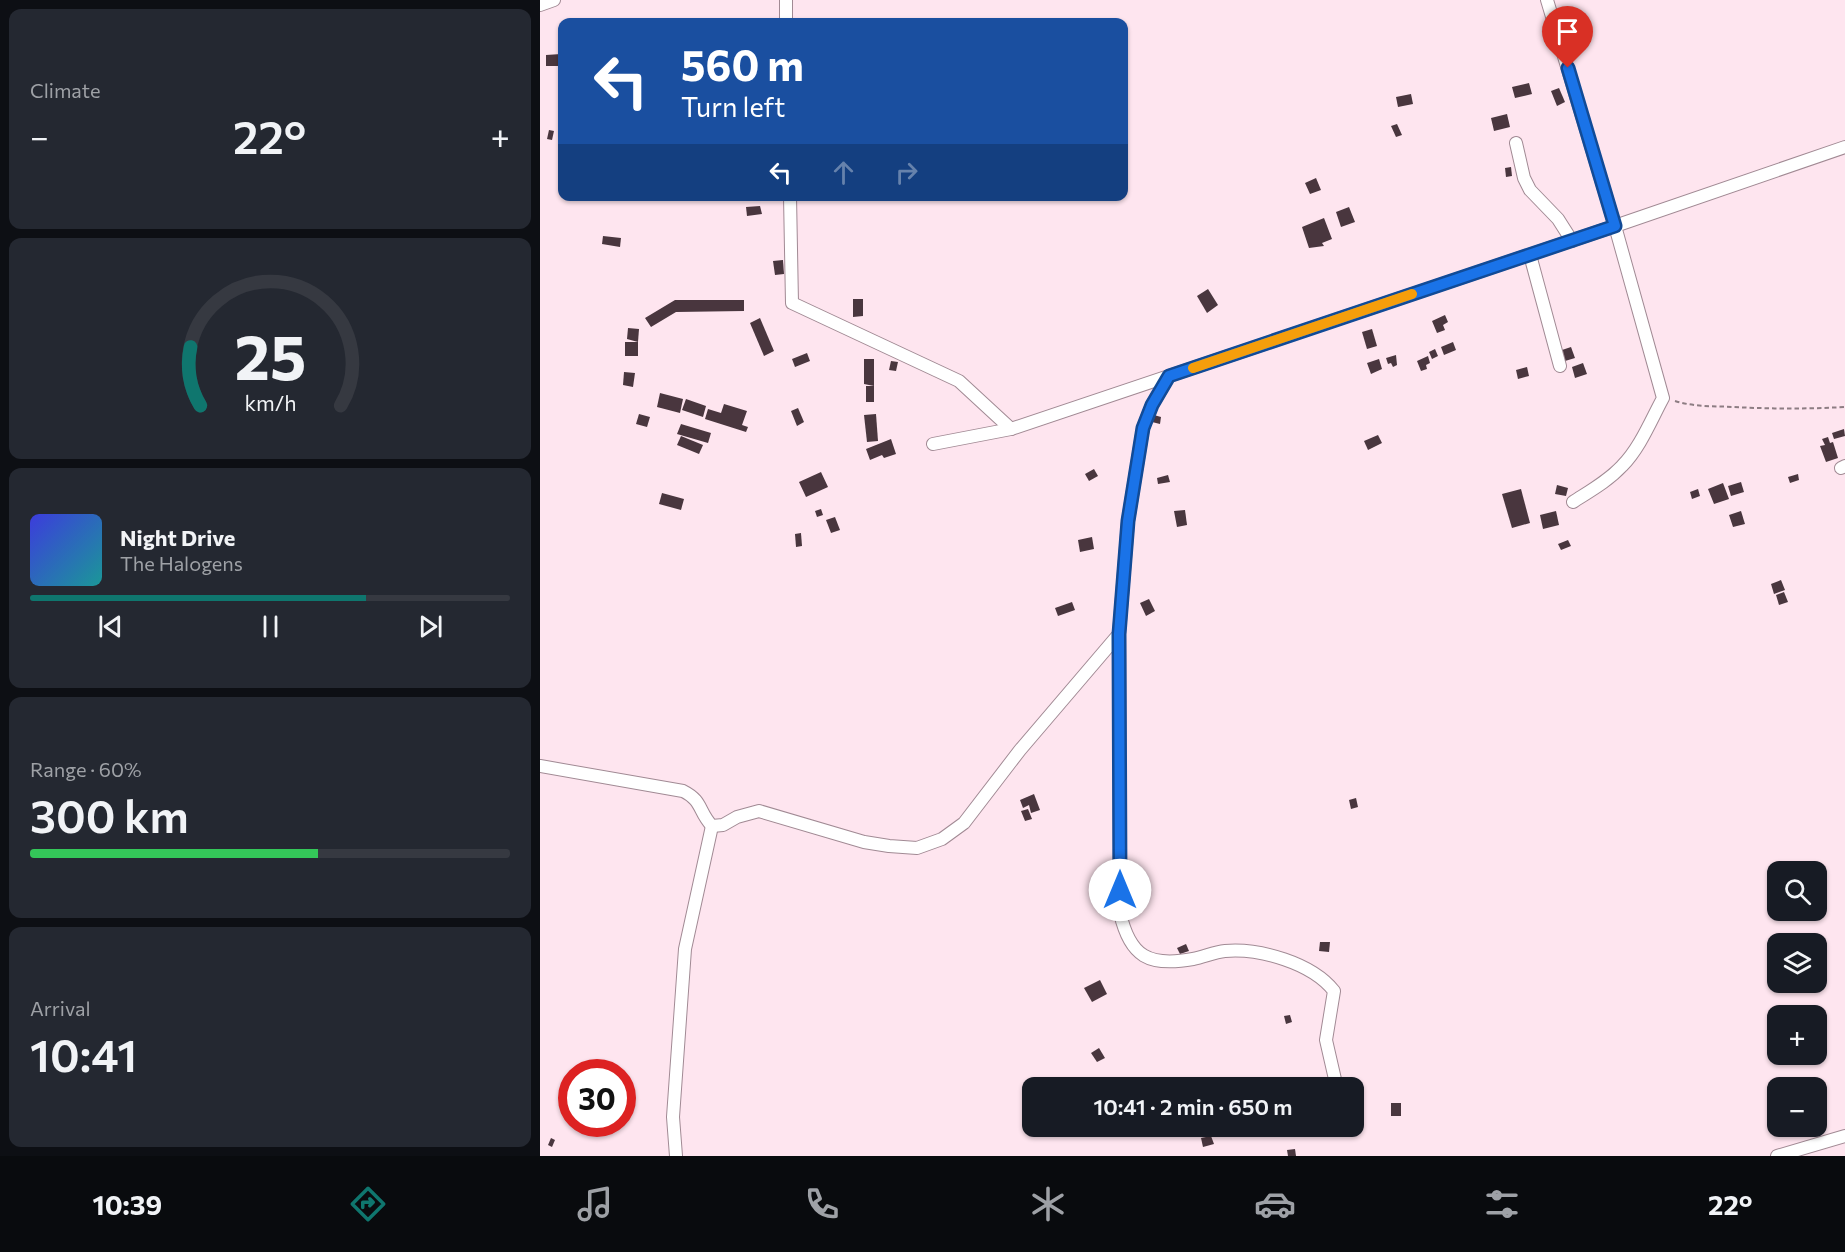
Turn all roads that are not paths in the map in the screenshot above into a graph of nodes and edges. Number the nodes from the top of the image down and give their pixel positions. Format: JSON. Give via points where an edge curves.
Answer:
{"nodes":[{"id":1,"x":554,"y":0,"type":"edge"},
{"id":2,"x":786,"y":0,"type":"edge"},
{"id":3,"x":1547,"y":0,"type":"edge"},
{"id":4,"x":540,"y":5,"type":"edge"},
{"id":5,"x":786,"y":18,"type":"edge"},
{"id":6,"x":1516,"y":143,"type":"dead end"},
{"id":7,"x":1845,"y":147,"type":"edge"},
{"id":8,"x":790,"y":201,"type":"edge"},
{"id":9,"x":1615,"y":226,"type":"junction"},
{"id":10,"x":1572,"y":241,"type":"junction"},
{"id":11,"x":1530,"y":255,"type":"junction"},
{"id":12,"x":1560,"y":366,"type":"dead end"},
{"id":13,"x":1169,"y":376,"type":"junction"},
{"id":14,"x":1011,"y":429,"type":"junction"},
{"id":15,"x":933,"y":444,"type":"dead end"},
{"id":16,"x":1573,"y":502,"type":"dead end"},
{"id":17,"x":1119,"y":634,"type":"junction"},
{"id":18,"x":540,"y":766,"type":"edge"},
{"id":19,"x":712,"y":826,"type":"junction"},
{"id":20,"x":1334,"y":1077,"type":"edge"},
{"id":21,"x":1845,"y":1136,"type":"edge"},
{"id":22,"x":676,"y":1156,"type":"edge"},
{"id":23,"x":1778,"y":1156,"type":"edge"}],
"edges":[{"from":1,"to":4,"type":"street"},
{"from":2,"to":5,"type":"street"},
{"from":3,"to":9,"type":"street"},
{"from":6,"to":10,"type":"street","via":[[1530,190],[1558,219]]},
{"from":7,"to":9,"type":"street"},
{"from":8,"to":14,"type":"street","via":[[792,303],[959,381]]},
{"from":9,"to":10,"type":"street"},
{"from":9,"to":16,"type":"street","via":[[1663,398],[1624,464]]},
{"from":10,"to":11,"type":"street"},
{"from":11,"to":12,"type":"street"},
{"from":11,"to":13,"type":"street"},
{"from":13,"to":14,"type":"street"},
{"from":13,"to":17,"type":"street","via":[[1143,428],[1128,521]]},
{"from":14,"to":15,"type":"street"},
{"from":17,"to":19,"type":"street","via":[[964,823],[942,839],[917,848],[889,846],[759,812]]},
{"from":17,"to":20,"type":"street","via":[[1120,913],[1125,933],[1138,954],[1160,962],[1225,951],[1252,952],[1287,960],[1326,980],[1334,991],[1326,1040]]},
{"from":18,"to":19,"type":"street","via":[[683,791],[696,797]]},
{"from":19,"to":22,"type":"street","via":[[685,949],[673,1118]]},
{"from":21,"to":23,"type":"street"}]}
